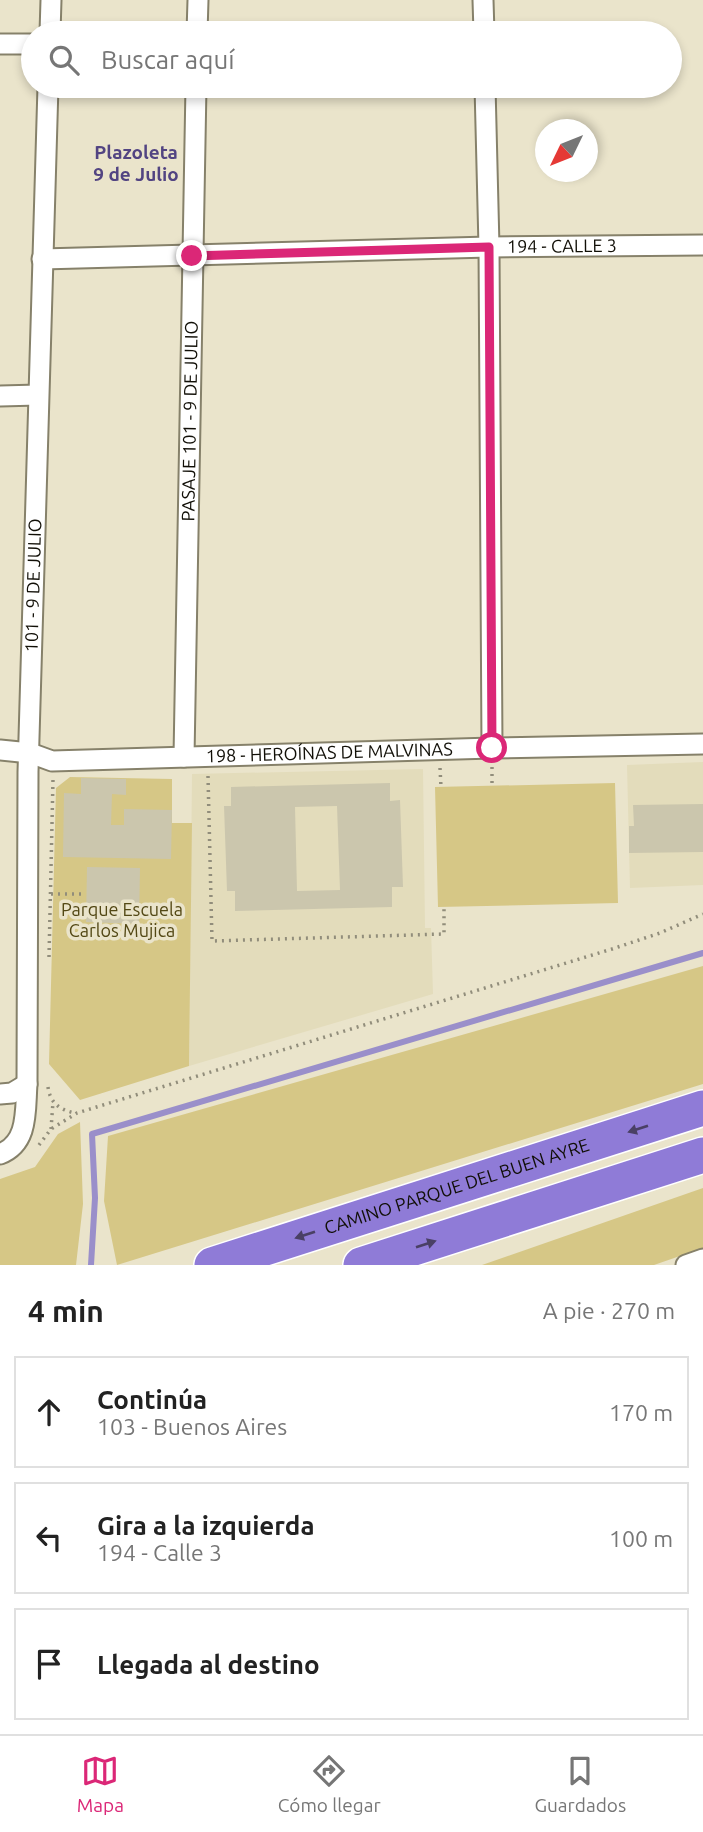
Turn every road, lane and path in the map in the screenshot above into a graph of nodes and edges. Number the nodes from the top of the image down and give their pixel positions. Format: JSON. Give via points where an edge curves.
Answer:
{"nodes":[{"id":1,"x":51,"y":0,"type":"edge"},
{"id":2,"x":198,"y":0,"type":"edge"},
{"id":3,"x":483,"y":0,"type":"edge"},
{"id":4,"x":50,"y":21,"type":"edge"},
{"id":5,"x":197,"y":21,"type":"edge"},
{"id":6,"x":484,"y":21,"type":"edge"},
{"id":7,"x":0,"y":44,"type":"edge"},
{"id":8,"x":21,"y":44,"type":"edge"},
{"id":9,"x":48,"y":98,"type":"edge"},
{"id":10,"x":196,"y":98,"type":"edge"},
{"id":11,"x":485,"y":98,"type":"edge"},
{"id":12,"x":703,"y":245,"type":"edge"},
{"id":13,"x":489,"y":247,"type":"junction"},
{"id":14,"x":192,"y":256,"type":"junction"},
{"id":15,"x":42,"y":259,"type":"junction"},
{"id":16,"x":38,"y":395,"type":"junction"},
{"id":17,"x":0,"y":396,"type":"edge"},
{"id":18,"x":703,"y":744,"type":"edge"},
{"id":19,"x":0,"y":750,"type":"edge"},
{"id":20,"x":30,"y":753,"type":"junction"},
{"id":21,"x":492,"y":756,"type":"junction"},
{"id":22,"x":184,"y":757,"type":"junction"},
{"id":23,"x":52,"y":761,"type":"junction"},
{"id":24,"x":208,"y":769,"type":"dead end"},
{"id":25,"x":440,"y":772,"type":"dead end"},
{"id":26,"x":492,"y":786,"type":"dead end"},
{"id":27,"x":441,"y":787,"type":"dead end"},
{"id":28,"x":50,"y":894,"type":"junction"},
{"id":29,"x":86,"y":894,"type":"dead end"},
{"id":30,"x":28,"y":895,"type":"junction"},
{"id":31,"x":444,"y":907,"type":"dead end"},
{"id":32,"x":703,"y":914,"type":"edge"},
{"id":33,"x":49,"y":961,"type":"dead end"},
{"id":34,"x":37,"y":1083,"type":"junction"},
{"id":35,"x":0,"y":1094,"type":"edge"},
{"id":36,"x":703,"y":1108,"type":"edge"},
{"id":37,"x":77,"y":1113,"type":"junction"},
{"id":38,"x":33,"y":1153,"type":"dead end"},
{"id":39,"x":0,"y":1154,"type":"edge"},
{"id":40,"x":703,"y":1155,"type":"edge"},
{"id":41,"x":703,"y":1259,"type":"edge"},
{"id":42,"x":212,"y":1265,"type":"edge"},
{"id":43,"x":361,"y":1265,"type":"edge"},
{"id":44,"x":686,"y":1265,"type":"edge"}],
"edges":[{"from":1,"to":4,"type":"street"},
{"from":2,"to":5,"type":"street"},
{"from":3,"to":6,"type":"street"},
{"from":7,"to":8,"type":"street"},
{"from":9,"to":15,"type":"street","name":"101 - 9 DE JULIO"},
{"from":10,"to":14,"type":"street","name":"PASAJE 101 - 9 DE JULIO"},
{"from":11,"to":13,"type":"street"},
{"from":12,"to":13,"type":"street","name":"194 - CALLE 3"},
{"from":13,"to":14,"type":"street","name":"194 - CALLE 3"},
{"from":13,"to":21,"type":"street"},
{"from":14,"to":15,"type":"street","name":"194 - CALLE 3"},
{"from":14,"to":22,"type":"street","name":"PASAJE 101 - 9 DE JULIO"},
{"from":15,"to":16,"type":"street","name":"101 - 9 DE JULIO"},
{"from":16,"to":17,"type":"street"},
{"from":16,"to":20,"type":"street","name":"101 - 9 DE JULIO"},
{"from":18,"to":21,"type":"street","name":"198 - HEROÍNAS DE MALVINAS"},
{"from":19,"to":20,"type":"street","name":"198 - HEROÍNAS DE MALVINAS"},
{"from":20,"to":23,"type":"street","name":"198 - HEROÍNAS DE MALVINAS"},
{"from":20,"to":30,"type":"street","name":"101 - 9 DE JULIO"},
{"from":21,"to":22,"type":"street","name":"198 - HEROÍNAS DE MALVINAS"},
{"from":21,"to":26,"type":"path"},
{"from":22,"to":23,"type":"street","name":"198 - HEROÍNAS DE MALVINAS"},
{"from":23,"to":28,"type":"path"},
{"from":24,"to":31,"type":"path","via":[[212,941],[444,934]]},
{"from":25,"to":27,"type":"path"},
{"from":28,"to":29,"type":"path"},
{"from":28,"to":30,"type":"path"},
{"from":28,"to":33,"type":"path"},
{"from":30,"to":34,"type":"street","name":"101 - 9 DE JULIO"},
{"from":32,"to":37,"type":"path","via":[[612,950]]},
{"from":34,"to":35,"type":"street"},
{"from":34,"to":37,"type":"path","via":[[64,1111]]},
{"from":34,"to":39,"type":"street","name":"101 - 9 DE JULIO","via":[[17,1142]]},
{"from":36,"to":42,"type":"highway","name":"CAMINO PARQUE DEL BUEN AYRE","one_way":true},
{"from":37,"to":38,"type":"path","via":[[51,1129]]},
{"from":43,"to":40,"type":"highway","one_way":true},
{"from":41,"to":44,"type":"street"}]}
